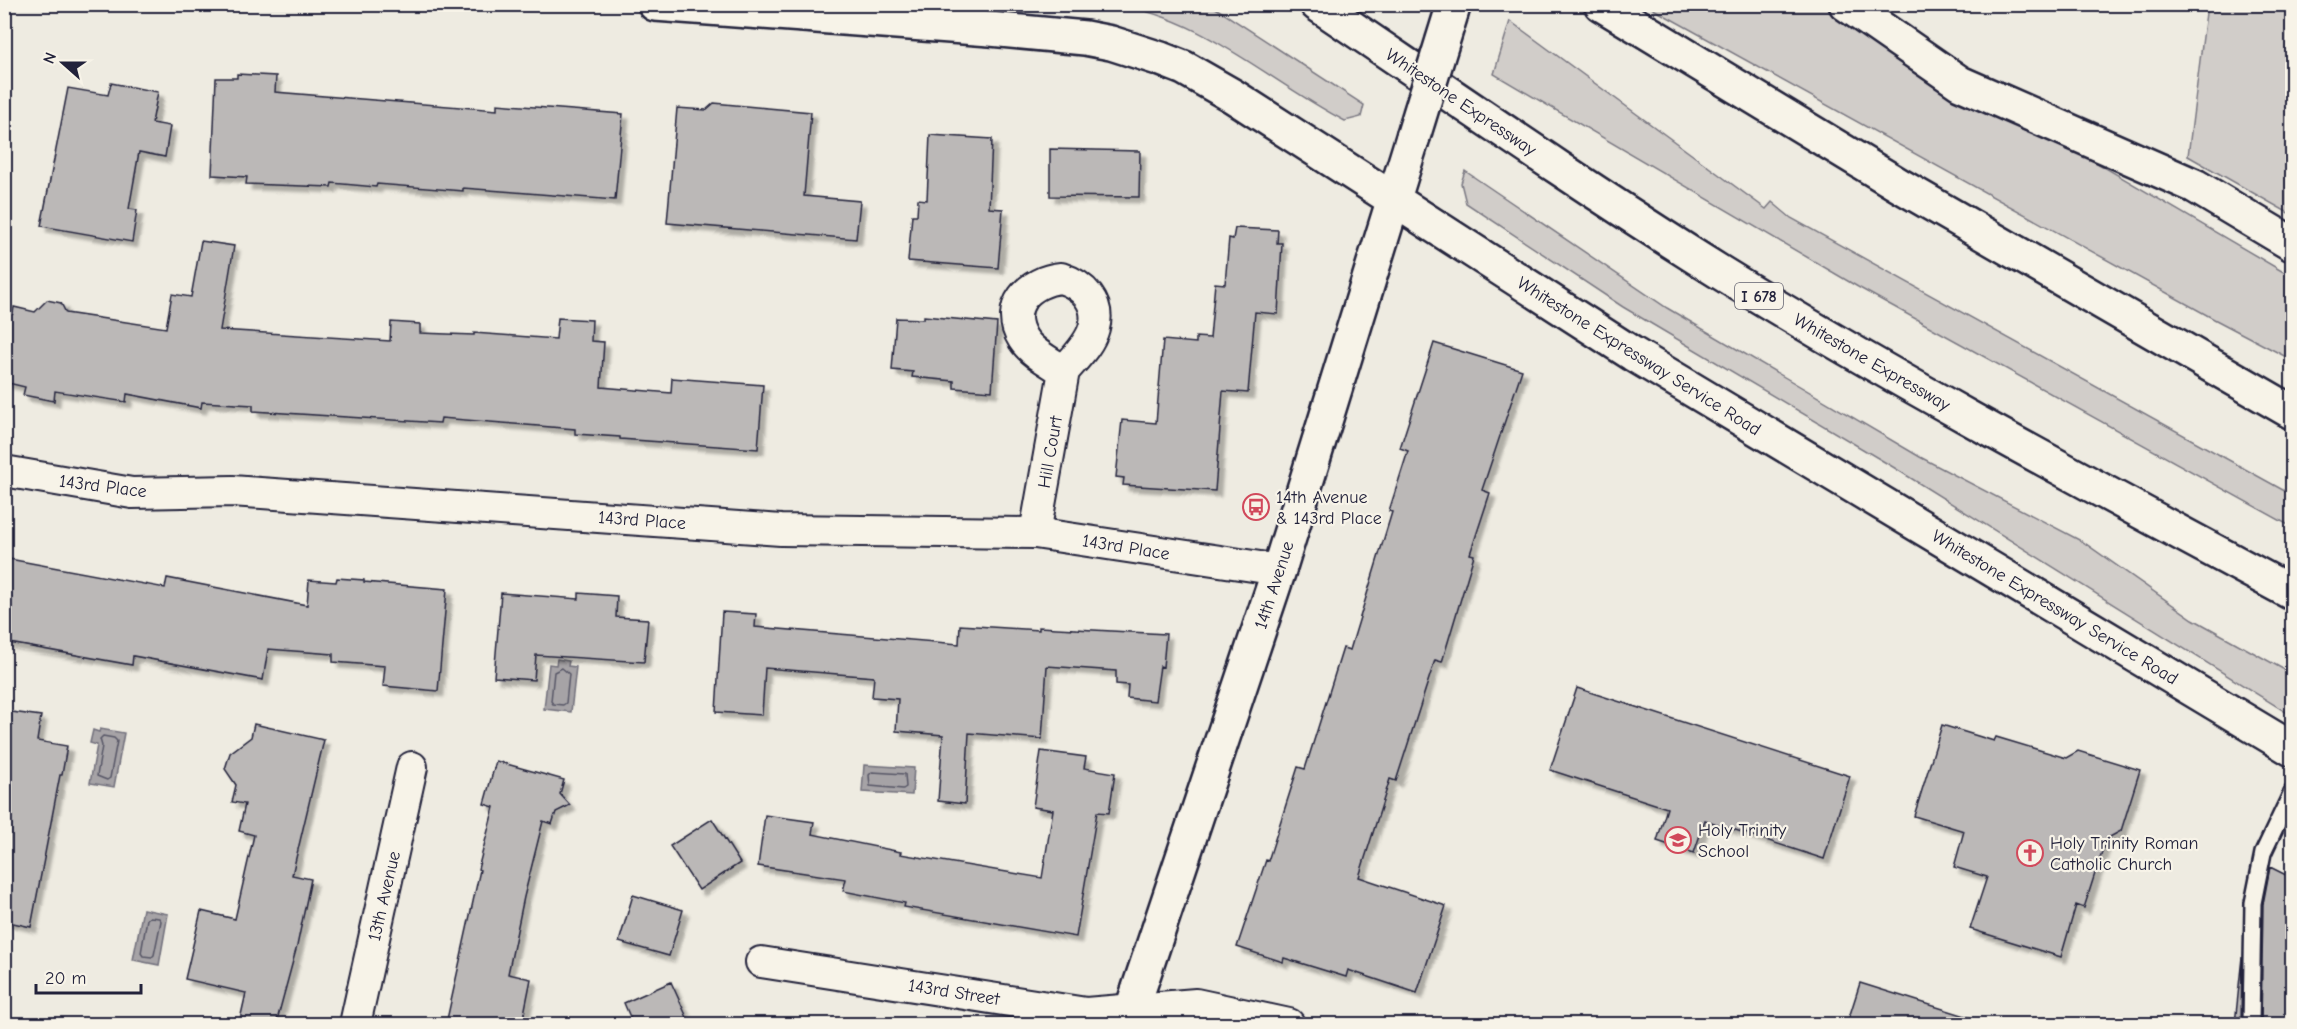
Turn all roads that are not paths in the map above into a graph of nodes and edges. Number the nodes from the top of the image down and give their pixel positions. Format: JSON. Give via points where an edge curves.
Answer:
{"nodes":[{"id":1,"x":655,"y":4,"type":"edge"},
{"id":2,"x":1317,"y":4,"type":"edge"},
{"id":3,"x":1454,"y":4,"type":"edge"},
{"id":4,"x":1601,"y":4,"type":"edge"},
{"id":5,"x":1846,"y":4,"type":"edge"},
{"id":6,"x":988,"y":17,"type":"edge"},
{"id":7,"x":1394,"y":200,"type":"junction"},
{"id":8,"x":2292,"y":244,"type":"edge"},
{"id":9,"x":1064,"y":371,"type":"dead end"},
{"id":10,"x":2292,"y":412,"type":"edge"},
{"id":11,"x":4,"y":471,"type":"edge"},
{"id":12,"x":1035,"y":533,"type":"junction"},
{"id":13,"x":2221,"y":555,"type":"junction"},
{"id":14,"x":1279,"y":570,"type":"junction"},
{"id":15,"x":2292,"y":593,"type":"edge"},
{"id":16,"x":2292,"y":601,"type":"edge"},
{"id":17,"x":2292,"y":749,"type":"edge"},
{"id":18,"x":412,"y":767,"type":"dead end"},
{"id":19,"x":2292,"y":792,"type":"edge"},
{"id":20,"x":761,"y":962,"type":"dead end"},
{"id":21,"x":1130,"y":1017,"type":"edge"},
{"id":22,"x":355,"y":1024,"type":"edge"},
{"id":23,"x":1289,"y":1024,"type":"edge"},
{"id":24,"x":2251,"y":1024,"type":"edge"}],
"edges":[{"from":1,"to":6,"type":"main road","name":"Whitestone Expressway Service Road"},
{"from":2,"to":13,"type":"main road","name":"Whitestone Expressway","number":"I 678","via":[[1718,271],[1938,402]]},
{"from":3,"to":7,"type":"main road","name":"14th Avenue","bridge":true},
{"from":4,"to":10,"type":"main road","via":[[1889,179]]},
{"from":5,"to":8,"type":"main road","via":[[1960,83],[2195,186]]},
{"from":6,"to":7,"type":"main road","name":"Whitestone Expressway Service Road","via":[[1111,43],[1184,68]]},
{"from":7,"to":14,"type":"main road","name":"14th Avenue"},
{"from":7,"to":17,"type":"main road","name":"Whitestone Expressway Service Road","via":[[1660,372]]},
{"from":9,"to":12,"type":"street","name":"Hill Court"},
{"from":11,"to":12,"type":"street","name":"143rd Place","via":[[132,493],[232,491],[781,530]]},
{"from":12,"to":14,"type":"street","name":"143rd Place"},
{"from":13,"to":15,"type":"main road","name":"Whitestone Expressway","number":"I 678"},
{"from":13,"to":16,"type":"main road"},
{"from":14,"to":21,"type":"main road","name":"14th Avenue"},
{"from":18,"to":22,"type":"street","name":"13th Avenue"},
{"from":19,"to":24,"type":"lane","via":[[2263,853],[2253,903]]},
{"from":20,"to":21,"type":"street","name":"143rd Street"},
{"from":21,"to":23,"type":"street","name":"143rd Street","via":[[1196,1004]]}]}
